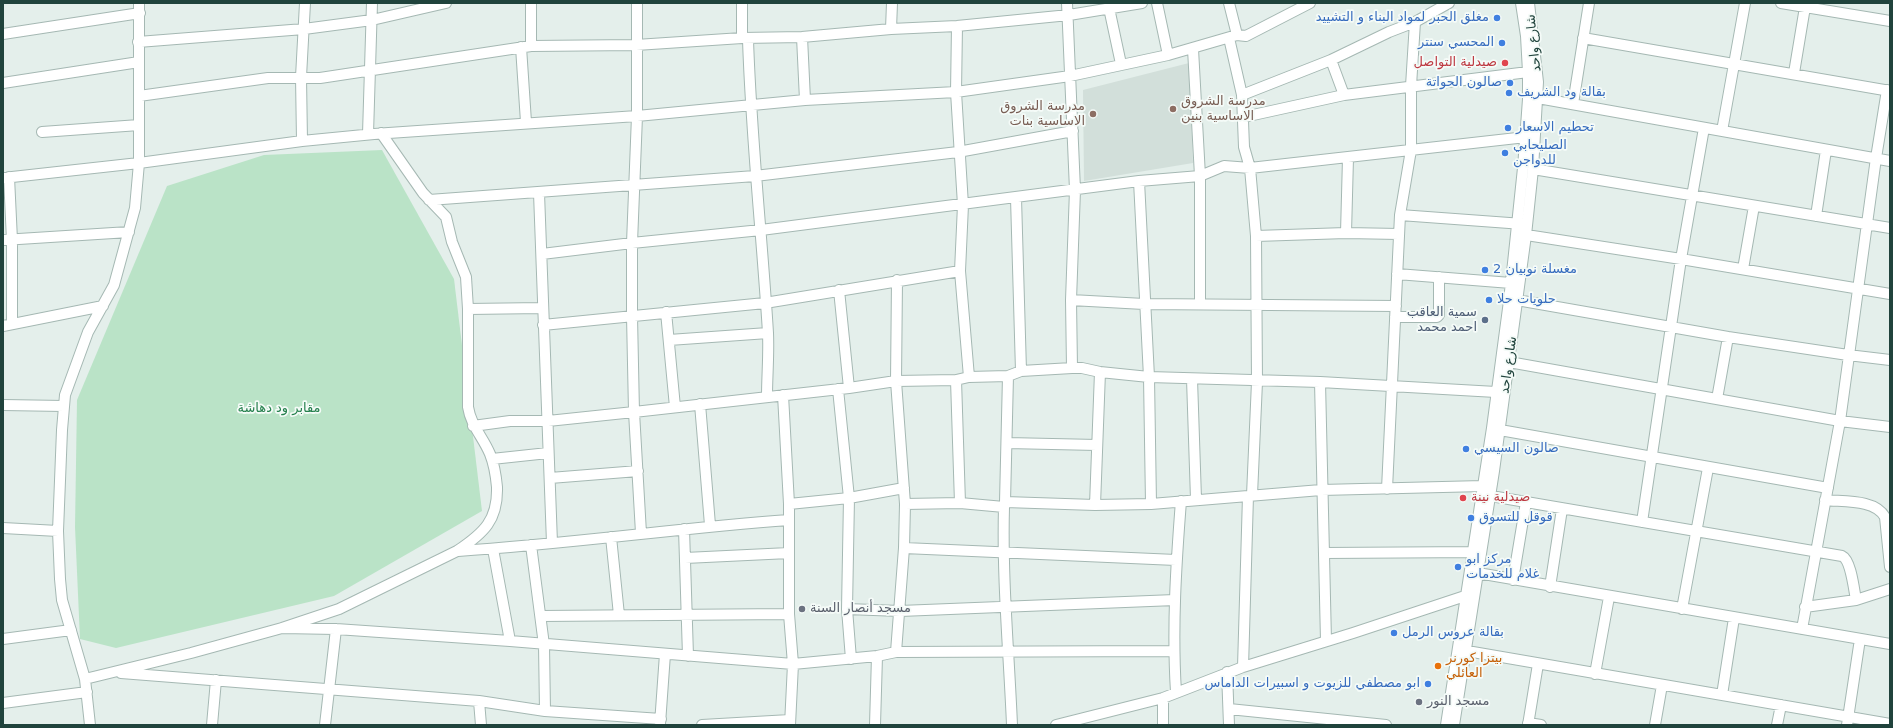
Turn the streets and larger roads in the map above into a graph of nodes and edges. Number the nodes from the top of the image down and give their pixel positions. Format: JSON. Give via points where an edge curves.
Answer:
{"nodes":[{"id":1,"x":305,"y":3,"type":"edge"},
{"id":2,"x":372,"y":3,"type":"edge"},
{"id":3,"x":446,"y":3,"type":"edge"},
{"id":4,"x":531,"y":3,"type":"edge"},
{"id":5,"x":637,"y":3,"type":"edge"},
{"id":6,"x":742,"y":3,"type":"edge"},
{"id":7,"x":892,"y":3,"type":"edge"},
{"id":8,"x":1068,"y":3,"type":"edge"},
{"id":9,"x":1142,"y":3,"type":"edge"},
{"id":10,"x":1157,"y":3,"type":"edge"},
{"id":11,"x":1229,"y":3,"type":"edge"},
{"id":12,"x":1310,"y":3,"type":"edge"},
{"id":13,"x":1521,"y":3,"type":"edge"},
{"id":14,"x":1529,"y":3,"type":"edge"},
{"id":15,"x":1589,"y":3,"type":"edge"},
{"id":16,"x":1745,"y":3,"type":"edge"},
{"id":17,"x":1781,"y":3,"type":"edge"},
{"id":18,"x":1446,"y":4,"type":"edge"},
{"id":19,"x":1805,"y":7,"type":"junction"},
{"id":20,"x":140,"y":8,"type":"edge"},
{"id":21,"x":1109,"y":8,"type":"junction"},
{"id":22,"x":1069,"y":15,"type":"junction"},
{"id":23,"x":372,"y":20,"type":"junction"},
{"id":24,"x":1890,"y":21,"type":"edge"},
{"id":25,"x":1415,"y":22,"type":"junction"},
{"id":26,"x":957,"y":26,"type":"junction"},
{"id":27,"x":304,"y":29,"type":"junction"},
{"id":28,"x":891,"y":29,"type":"junction"},
{"id":29,"x":3,"y":34,"type":"edge"},
{"id":30,"x":802,"y":37,"type":"junction"},
{"id":31,"x":1233,"y":37,"type":"junction"},
{"id":32,"x":745,"y":38,"type":"junction"},
{"id":33,"x":1583,"y":38,"type":"junction"},
{"id":34,"x":138,"y":42,"type":"junction"},
{"id":35,"x":636,"y":45,"type":"junction"},
{"id":36,"x":526,"y":46,"type":"junction"},
{"id":37,"x":1193,"y":49,"type":"junction"},
{"id":38,"x":1168,"y":55,"type":"junction"},
{"id":39,"x":1331,"y":60,"type":"junction"},
{"id":40,"x":139,"y":62,"type":"junction"},
{"id":41,"x":1733,"y":63,"type":"junction"},
{"id":42,"x":1121,"y":64,"type":"junction"},
{"id":43,"x":369,"y":71,"type":"junction"},
{"id":44,"x":1528,"y":72,"type":"junction"},
{"id":45,"x":1794,"y":74,"type":"junction"},
{"id":46,"x":1070,"y":76,"type":"junction"},
{"id":47,"x":301,"y":77,"type":"junction"},
{"id":48,"x":3,"y":83,"type":"edge"},
{"id":49,"x":1410,"y":86,"type":"junction"},
{"id":50,"x":1889,"y":90,"type":"edge"},
{"id":51,"x":956,"y":92,"type":"junction"},
{"id":52,"x":1242,"y":94,"type":"junction"},
{"id":53,"x":1344,"y":95,"type":"junction"},
{"id":54,"x":139,"y":96,"type":"junction"},
{"id":55,"x":1538,"y":98,"type":"junction"},
{"id":56,"x":805,"y":100,"type":"junction"},
{"id":57,"x":1572,"y":104,"type":"junction"},
{"id":58,"x":750,"y":105,"type":"junction"},
{"id":59,"x":637,"y":116,"type":"junction"},
{"id":60,"x":1244,"y":117,"type":"junction"},
{"id":61,"x":526,"y":122,"type":"junction"},
{"id":62,"x":139,"y":125,"type":"junction"},
{"id":63,"x":1704,"y":128,"type":"junction"},
{"id":64,"x":1073,"y":131,"type":"junction"},
{"id":65,"x":1722,"y":131,"type":"junction"},
{"id":66,"x":42,"y":132,"type":"dead end"},
{"id":67,"x":381,"y":133,"type":"junction"},
{"id":68,"x":368,"y":134,"type":"junction"},
{"id":69,"x":1526,"y":137,"type":"junction"},
{"id":70,"x":302,"y":141,"type":"junction"},
{"id":71,"x":1411,"y":150,"type":"junction"},
{"id":72,"x":1826,"y":150,"type":"junction"},
{"id":73,"x":958,"y":152,"type":"junction"},
{"id":74,"x":1348,"y":158,"type":"junction"},
{"id":75,"x":1876,"y":158,"type":"junction"},
{"id":76,"x":1890,"y":161,"type":"edge"},
{"id":77,"x":139,"y":163,"type":"junction"},
{"id":78,"x":1250,"y":168,"type":"junction"},
{"id":79,"x":1533,"y":168,"type":"junction"},
{"id":80,"x":755,"y":176,"type":"junction"},
{"id":81,"x":1200,"y":176,"type":"junction"},
{"id":82,"x":6,"y":178,"type":"edge"},
{"id":83,"x":1139,"y":181,"type":"junction"},
{"id":84,"x":635,"y":186,"type":"junction"},
{"id":85,"x":1075,"y":190,"type":"junction"},
{"id":86,"x":539,"y":193,"type":"junction"},
{"id":87,"x":1693,"y":196,"type":"junction"},
{"id":88,"x":1016,"y":198,"type":"junction"},
{"id":89,"x":429,"y":200,"type":"junction"},
{"id":90,"x":962,"y":205,"type":"junction"},
{"id":91,"x":1754,"y":206,"type":"junction"},
{"id":92,"x":1400,"y":215,"type":"junction"},
{"id":93,"x":1816,"y":216,"type":"junction"},
{"id":94,"x":1867,"y":224,"type":"junction"},
{"id":95,"x":1890,"y":228,"type":"edge"},
{"id":96,"x":1522,"y":229,"type":"junction"},
{"id":97,"x":761,"y":230,"type":"junction"},
{"id":98,"x":128,"y":232,"type":"junction"},
{"id":99,"x":1346,"y":233,"type":"junction"},
{"id":100,"x":1399,"y":234,"type":"junction"},
{"id":101,"x":1256,"y":236,"type":"junction"},
{"id":102,"x":8,"y":240,"type":"edge"},
{"id":103,"x":632,"y":242,"type":"junction"},
{"id":104,"x":542,"y":254,"type":"junction"},
{"id":105,"x":1681,"y":259,"type":"junction"},
{"id":106,"x":1743,"y":269,"type":"junction"},
{"id":107,"x":960,"y":271,"type":"junction"},
{"id":108,"x":1397,"y":274,"type":"junction"},
{"id":109,"x":1439,"y":277,"type":"junction"},
{"id":110,"x":897,"y":280,"type":"junction"},
{"id":111,"x":1511,"y":283,"type":"junction"},
{"id":112,"x":1858,"y":288,"type":"junction"},
{"id":113,"x":839,"y":290,"type":"junction"},
{"id":114,"x":1890,"y":294,"type":"edge"},
{"id":115,"x":1071,"y":300,"type":"junction"},
{"id":116,"x":1517,"y":300,"type":"junction"},
{"id":117,"x":765,"y":303,"type":"junction"},
{"id":118,"x":1200,"y":303,"type":"junction"},
{"id":119,"x":1144,"y":304,"type":"junction"},
{"id":120,"x":1256,"y":304,"type":"junction"},
{"id":121,"x":103,"y":306,"type":"junction"},
{"id":122,"x":1396,"y":306,"type":"junction"},
{"id":123,"x":542,"y":308,"type":"junction"},
{"id":124,"x":468,"y":309,"type":"junction"},
{"id":125,"x":666,"y":312,"type":"junction"},
{"id":126,"x":632,"y":316,"type":"junction"},
{"id":127,"x":1395,"y":317,"type":"junction"},
{"id":128,"x":8,"y":325,"type":"edge"},
{"id":129,"x":543,"y":325,"type":"junction"},
{"id":130,"x":1670,"y":327,"type":"junction"},
{"id":131,"x":768,"y":333,"type":"junction"},
{"id":132,"x":1728,"y":337,"type":"junction"},
{"id":133,"x":668,"y":340,"type":"junction"},
{"id":134,"x":1848,"y":355,"type":"junction"},
{"id":135,"x":1890,"y":360,"type":"edge"},
{"id":136,"x":1509,"y":362,"type":"junction"},
{"id":137,"x":1072,"y":368,"type":"junction"},
{"id":138,"x":1021,"y":371,"type":"junction"},
{"id":139,"x":1100,"y":372,"type":"junction"},
{"id":140,"x":1008,"y":376,"type":"junction"},
{"id":141,"x":969,"y":377,"type":"junction"},
{"id":142,"x":1149,"y":377,"type":"junction"},
{"id":143,"x":1502,"y":378,"type":"junction"},
{"id":144,"x":1192,"y":379,"type":"junction"},
{"id":145,"x":956,"y":380,"type":"junction"},
{"id":146,"x":896,"y":381,"type":"junction"},
{"id":147,"x":1258,"y":382,"type":"junction"},
{"id":148,"x":1320,"y":382,"type":"junction"},
{"id":149,"x":1391,"y":387,"type":"junction"},
{"id":150,"x":849,"y":388,"type":"junction"},
{"id":151,"x":838,"y":389,"type":"junction"},
{"id":152,"x":1660,"y":390,"type":"junction"},
{"id":153,"x":1496,"y":392,"type":"junction"},
{"id":154,"x":783,"y":395,"type":"junction"},
{"id":155,"x":767,"y":397,"type":"junction"},
{"id":156,"x":1717,"y":399,"type":"junction"},
{"id":157,"x":700,"y":404,"type":"junction"},
{"id":158,"x":3,"y":405,"type":"edge"},
{"id":159,"x":64,"y":406,"type":"junction"},
{"id":160,"x":674,"y":407,"type":"junction"},
{"id":161,"x":634,"y":412,"type":"junction"},
{"id":162,"x":548,"y":421,"type":"junction"},
{"id":163,"x":1840,"y":421,"type":"junction"},
{"id":164,"x":473,"y":426,"type":"junction"},
{"id":165,"x":1890,"y":427,"type":"edge"},
{"id":166,"x":1500,"y":430,"type":"junction"},
{"id":167,"x":1006,"y":443,"type":"junction"},
{"id":168,"x":1097,"y":445,"type":"junction"},
{"id":169,"x":548,"y":453,"type":"junction"},
{"id":170,"x":1651,"y":458,"type":"junction"},
{"id":171,"x":492,"y":459,"type":"junction"},
{"id":172,"x":1708,"y":468,"type":"junction"},
{"id":173,"x":638,"y":471,"type":"junction"},
{"id":174,"x":550,"y":478,"type":"junction"},
{"id":175,"x":1483,"y":486,"type":"junction"},
{"id":176,"x":904,"y":488,"type":"junction"},
{"id":177,"x":1828,"y":488,"type":"junction"},
{"id":178,"x":1386,"y":489,"type":"junction"},
{"id":179,"x":1321,"y":490,"type":"junction"},
{"id":180,"x":1250,"y":496,"type":"junction"},
{"id":181,"x":1491,"y":496,"type":"junction"},
{"id":182,"x":849,"y":498,"type":"junction"},
{"id":183,"x":1196,"y":500,"type":"junction"},
{"id":184,"x":1825,"y":500,"type":"junction"},
{"id":185,"x":1181,"y":501,"type":"junction"},
{"id":186,"x":1526,"y":502,"type":"junction"},
{"id":187,"x":960,"y":503,"type":"junction"},
{"id":188,"x":789,"y":504,"type":"junction"},
{"id":189,"x":905,"y":504,"type":"junction"},
{"id":190,"x":1151,"y":504,"type":"junction"},
{"id":191,"x":1005,"y":505,"type":"junction"},
{"id":192,"x":1095,"y":505,"type":"junction"},
{"id":193,"x":1562,"y":509,"type":"junction"},
{"id":194,"x":789,"y":520,"type":"junction"},
{"id":195,"x":1642,"y":522,"type":"junction"},
{"id":196,"x":710,"y":525,"type":"junction"},
{"id":197,"x":3,"y":528,"type":"edge"},
{"id":198,"x":684,"y":529,"type":"junction"},
{"id":199,"x":58,"y":531,"type":"junction"},
{"id":200,"x":1695,"y":531,"type":"junction"},
{"id":201,"x":641,"y":533,"type":"junction"},
{"id":202,"x":611,"y":537,"type":"junction"},
{"id":203,"x":552,"y":543,"type":"junction"},
{"id":204,"x":531,"y":545,"type":"junction"},
{"id":205,"x":904,"y":548,"type":"junction"},
{"id":206,"x":493,"y":549,"type":"junction"},
{"id":207,"x":457,"y":551,"type":"junction"},
{"id":208,"x":1815,"y":551,"type":"junction"},
{"id":209,"x":1003,"y":552,"type":"junction"},
{"id":210,"x":1478,"y":552,"type":"junction"},
{"id":211,"x":789,"y":553,"type":"junction"},
{"id":212,"x":1324,"y":553,"type":"junction"},
{"id":213,"x":685,"y":558,"type":"junction"},
{"id":214,"x":1176,"y":560,"type":"junction"},
{"id":215,"x":1890,"y":567,"type":"edge"},
{"id":216,"x":1475,"y":573,"type":"junction"},
{"id":217,"x":1513,"y":580,"type":"junction"},
{"id":218,"x":1550,"y":587,"type":"junction"},
{"id":219,"x":1890,"y":589,"type":"edge"},
{"id":220,"x":1471,"y":594,"type":"junction"},
{"id":221,"x":1609,"y":597,"type":"junction"},
{"id":222,"x":1175,"y":600,"type":"junction"},
{"id":223,"x":1856,"y":600,"type":"junction"},
{"id":224,"x":1007,"y":606,"type":"junction"},
{"id":225,"x":1805,"y":607,"type":"junction"},
{"id":226,"x":848,"y":609,"type":"junction"},
{"id":227,"x":1682,"y":609,"type":"junction"},
{"id":228,"x":900,"y":611,"type":"junction"},
{"id":229,"x":789,"y":614,"type":"junction"},
{"id":230,"x":619,"y":615,"type":"junction"},
{"id":231,"x":687,"y":615,"type":"junction"},
{"id":232,"x":541,"y":616,"type":"junction"},
{"id":233,"x":1734,"y":618,"type":"junction"},
{"id":234,"x":282,"y":628,"type":"junction"},
{"id":235,"x":336,"y":629,"type":"junction"},
{"id":236,"x":72,"y":630,"type":"junction"},
{"id":237,"x":1802,"y":630,"type":"junction"},
{"id":238,"x":3,"y":639,"type":"edge"},
{"id":239,"x":1860,"y":639,"type":"junction"},
{"id":240,"x":510,"y":641,"type":"junction"},
{"id":241,"x":1326,"y":641,"type":"junction"},
{"id":242,"x":1890,"y":644,"type":"edge"},
{"id":243,"x":544,"y":645,"type":"junction"},
{"id":244,"x":1173,"y":651,"type":"junction"},
{"id":245,"x":1467,"y":651,"type":"junction"},
{"id":246,"x":896,"y":652,"type":"junction"},
{"id":247,"x":1009,"y":652,"type":"junction"},
{"id":248,"x":665,"y":654,"type":"junction"},
{"id":249,"x":688,"y":656,"type":"junction"},
{"id":250,"x":877,"y":656,"type":"junction"},
{"id":251,"x":851,"y":659,"type":"junction"},
{"id":252,"x":793,"y":664,"type":"junction"},
{"id":253,"x":1538,"y":664,"type":"junction"},
{"id":254,"x":1243,"y":667,"type":"junction"},
{"id":255,"x":110,"y":672,"type":"junction"},
{"id":256,"x":1227,"y":672,"type":"junction"},
{"id":257,"x":1595,"y":674,"type":"junction"},
{"id":258,"x":85,"y":679,"type":"junction"},
{"id":259,"x":216,"y":680,"type":"junction"},
{"id":260,"x":1662,"y":686,"type":"junction"},
{"id":261,"x":329,"y":690,"type":"junction"},
{"id":262,"x":88,"y":692,"type":"junction"},
{"id":263,"x":1176,"y":692,"type":"junction"},
{"id":264,"x":1722,"y":695,"type":"junction"},
{"id":265,"x":1163,"y":698,"type":"junction"},
{"id":266,"x":478,"y":701,"type":"junction"},
{"id":267,"x":3,"y":703,"type":"edge"},
{"id":268,"x":1781,"y":705,"type":"junction"},
{"id":269,"x":1229,"y":709,"type":"junction"},
{"id":270,"x":545,"y":711,"type":"junction"},
{"id":271,"x":1848,"y":721,"type":"edge"},
{"id":272,"x":661,"y":722,"type":"edge"},
{"id":273,"x":790,"y":722,"type":"edge"},
{"id":274,"x":1528,"y":724,"type":"edge"},
{"id":275,"x":1890,"y":724,"type":"edge"},
{"id":276,"x":90,"y":725,"type":"edge"},
{"id":277,"x":212,"y":725,"type":"edge"},
{"id":278,"x":325,"y":725,"type":"edge"},
{"id":279,"x":481,"y":725,"type":"edge"},
{"id":280,"x":702,"y":725,"type":"edge"},
{"id":281,"x":876,"y":725,"type":"edge"},
{"id":282,"x":1012,"y":725,"type":"edge"},
{"id":283,"x":1056,"y":725,"type":"edge"},
{"id":284,"x":1163,"y":725,"type":"edge"},
{"id":285,"x":1229,"y":725,"type":"edge"},
{"id":286,"x":1386,"y":725,"type":"edge"},
{"id":287,"x":1446,"y":725,"type":"edge"},
{"id":288,"x":1454,"y":725,"type":"edge"},
{"id":289,"x":1541,"y":725,"type":"edge"},
{"id":290,"x":1656,"y":725,"type":"edge"},
{"id":291,"x":1778,"y":725,"type":"edge"}],
"edges":[{"from":1,"to":27,"type":"street"},
{"from":2,"to":23,"type":"street"},
{"from":3,"to":23,"type":"street"},
{"from":4,"to":36,"type":"street"},
{"from":5,"to":35,"type":"street"},
{"from":6,"to":32,"type":"street"},
{"from":7,"to":28,"type":"street"},
{"from":8,"to":22,"type":"street"},
{"from":9,"to":21,"type":"street"},
{"from":10,"to":38,"type":"street"},
{"from":11,"to":31,"type":"street"},
{"from":12,"to":31,"type":"street","via":[[1246,36]]},
{"from":13,"to":44,"type":"street","name":"شارع واحد"},
{"from":14,"to":55,"type":"street","name":"شارع واحد","via":[[1537,66]]},
{"from":15,"to":33,"type":"street"},
{"from":16,"to":41,"type":"street"},
{"from":17,"to":19,"type":"street"},
{"from":18,"to":25,"type":"street"},
{"from":19,"to":24,"type":"street"},
{"from":19,"to":45,"type":"street"},
{"from":20,"to":29,"type":"street"},
{"from":20,"to":34,"type":"street"},
{"from":21,"to":22,"type":"street"},
{"from":21,"to":42,"type":"street"},
{"from":22,"to":26,"type":"street"},
{"from":22,"to":46,"type":"street"},
{"from":23,"to":27,"type":"street"},
{"from":23,"to":43,"type":"street"},
{"from":25,"to":39,"type":"street"},
{"from":25,"to":49,"type":"street"},
{"from":26,"to":28,"type":"street"},
{"from":26,"to":51,"type":"street"},
{"from":27,"to":34,"type":"street"},
{"from":27,"to":47,"type":"street"},
{"from":28,"to":30,"type":"street"},
{"from":30,"to":32,"type":"street"},
{"from":30,"to":56,"type":"street"},
{"from":31,"to":37,"type":"street"},
{"from":31,"to":52,"type":"street"},
{"from":32,"to":35,"type":"street"},
{"from":32,"to":58,"type":"street"},
{"from":33,"to":41,"type":"street"},
{"from":33,"to":57,"type":"street"},
{"from":34,"to":40,"type":"street"},
{"from":35,"to":36,"type":"street"},
{"from":35,"to":59,"type":"street"},
{"from":36,"to":43,"type":"street"},
{"from":36,"to":61,"type":"street"},
{"from":37,"to":38,"type":"street"},
{"from":37,"to":81,"type":"street"},
{"from":38,"to":42,"type":"street"},
{"from":39,"to":52,"type":"street"},
{"from":39,"to":53,"type":"street"},
{"from":40,"to":48,"type":"street"},
{"from":40,"to":54,"type":"street"},
{"from":41,"to":45,"type":"street"},
{"from":41,"to":65,"type":"street"},
{"from":42,"to":46,"type":"street"},
{"from":43,"to":47,"type":"street","via":[[320,78]]},
{"from":43,"to":68,"type":"street"},
{"from":44,"to":49,"type":"street"},
{"from":44,"to":69,"type":"street","name":"شارع واحد"},
{"from":45,"to":50,"type":"street"},
{"from":46,"to":51,"type":"street"},
{"from":46,"to":64,"type":"street"},
{"from":47,"to":54,"type":"street","via":[[268,78]]},
{"from":47,"to":70,"type":"street"},
{"from":49,"to":53,"type":"street"},
{"from":49,"to":71,"type":"street"},
{"from":50,"to":75,"type":"street"},
{"from":51,"to":56,"type":"street"},
{"from":51,"to":73,"type":"street"},
{"from":52,"to":60,"type":"street"},
{"from":53,"to":60,"type":"street"},
{"from":54,"to":62,"type":"street"},
{"from":55,"to":57,"type":"street"},
{"from":55,"to":79,"type":"street","name":"شارع واحد"},
{"from":56,"to":58,"type":"street"},
{"from":57,"to":63,"type":"street"},
{"from":58,"to":59,"type":"street"},
{"from":58,"to":80,"type":"street"},
{"from":59,"to":61,"type":"street"},
{"from":59,"to":84,"type":"street"},
{"from":60,"to":78,"type":"street","via":[[1244,147]]},
{"from":61,"to":67,"type":"street"},
{"from":62,"to":66,"type":"street"},
{"from":62,"to":77,"type":"street"},
{"from":63,"to":65,"type":"street"},
{"from":63,"to":87,"type":"street"},
{"from":64,"to":73,"type":"street"},
{"from":64,"to":85,"type":"street"},
{"from":65,"to":72,"type":"street"},
{"from":67,"to":68,"type":"street"},
{"from":67,"to":89,"type":"street"},
{"from":68,"to":70,"type":"street"},
{"from":69,"to":71,"type":"street"},
{"from":69,"to":96,"type":"street","name":"شارع واحد"},
{"from":70,"to":77,"type":"street"},
{"from":71,"to":74,"type":"street"},
{"from":71,"to":92,"type":"street"},
{"from":72,"to":75,"type":"street"},
{"from":72,"to":93,"type":"street"},
{"from":73,"to":80,"type":"street"},
{"from":73,"to":90,"type":"street"},
{"from":74,"to":78,"type":"street"},
{"from":74,"to":99,"type":"street"},
{"from":75,"to":76,"type":"street"},
{"from":75,"to":94,"type":"street"},
{"from":77,"to":82,"type":"street"},
{"from":77,"to":98,"type":"street","via":[[135,208]]},
{"from":78,"to":81,"type":"street","via":[[1224,166]]},
{"from":78,"to":101,"type":"street"},
{"from":79,"to":87,"type":"street"},
{"from":79,"to":96,"type":"street","name":"شارع واحد"},
{"from":80,"to":84,"type":"street"},
{"from":80,"to":97,"type":"street"},
{"from":81,"to":83,"type":"street"},
{"from":81,"to":118,"type":"street"},
{"from":82,"to":102,"type":"street"},
{"from":83,"to":85,"type":"street"},
{"from":83,"to":119,"type":"street"},
{"from":84,"to":86,"type":"street"},
{"from":84,"to":103,"type":"street"},
{"from":85,"to":88,"type":"street"},
{"from":85,"to":115,"type":"street"},
{"from":86,"to":89,"type":"street"},
{"from":86,"to":104,"type":"street"},
{"from":87,"to":91,"type":"street"},
{"from":87,"to":105,"type":"street"},
{"from":88,"to":90,"type":"street"},
{"from":88,"to":138,"type":"street"},
{"from":89,"to":124,"type":"street","via":[[446,217],[466,279]]},
{"from":90,"to":97,"type":"street"},
{"from":90,"to":107,"type":"street"},
{"from":91,"to":93,"type":"street"},
{"from":91,"to":106,"type":"street"},
{"from":92,"to":96,"type":"street"},
{"from":92,"to":100,"type":"street"},
{"from":93,"to":94,"type":"street"},
{"from":94,"to":95,"type":"street"},
{"from":94,"to":112,"type":"street"},
{"from":96,"to":105,"type":"street"},
{"from":96,"to":111,"type":"street","name":"شارع واحد"},
{"from":96,"to":116,"type":"street","name":"شارع واحد"},
{"from":97,"to":103,"type":"street"},
{"from":97,"to":117,"type":"street"},
{"from":98,"to":102,"type":"street"},
{"from":98,"to":121,"type":"street","via":[[114,285]]},
{"from":99,"to":100,"type":"street"},
{"from":99,"to":101,"type":"street"},
{"from":100,"to":108,"type":"street"},
{"from":101,"to":120,"type":"street"},
{"from":102,"to":128,"type":"street"},
{"from":103,"to":104,"type":"street"},
{"from":103,"to":126,"type":"street"},
{"from":104,"to":123,"type":"street"},
{"from":105,"to":106,"type":"street"},
{"from":105,"to":130,"type":"street"},
{"from":106,"to":112,"type":"street"},
{"from":107,"to":110,"type":"street"},
{"from":107,"to":141,"type":"street"},
{"from":108,"to":109,"type":"street"},
{"from":108,"to":122,"type":"street"},
{"from":109,"to":111,"type":"street"},
{"from":109,"to":127,"type":"street","via":[[1438,317]]},
{"from":110,"to":113,"type":"street"},
{"from":110,"to":146,"type":"street"},
{"from":111,"to":143,"type":"street","name":"شارع واحد"},
{"from":112,"to":114,"type":"street"},
{"from":112,"to":134,"type":"street"},
{"from":113,"to":117,"type":"street"},
{"from":113,"to":150,"type":"street"},
{"from":115,"to":119,"type":"street"},
{"from":115,"to":137,"type":"street"},
{"from":116,"to":130,"type":"street"},
{"from":116,"to":136,"type":"street","name":"شارع واحد"},
{"from":117,"to":125,"type":"street"},
{"from":117,"to":131,"type":"street"},
{"from":118,"to":119,"type":"street"},
{"from":118,"to":120,"type":"street"},
{"from":119,"to":142,"type":"street"},
{"from":120,"to":122,"type":"street"},
{"from":120,"to":147,"type":"street"},
{"from":121,"to":128,"type":"street"},
{"from":121,"to":159,"type":"street","via":[[88,332],[65,395]]},
{"from":122,"to":127,"type":"street"},
{"from":123,"to":124,"type":"street"},
{"from":123,"to":129,"type":"street"},
{"from":124,"to":164,"type":"street","via":[[468,407]]},
{"from":125,"to":126,"type":"street"},
{"from":125,"to":133,"type":"street"},
{"from":126,"to":129,"type":"street"},
{"from":126,"to":161,"type":"street"},
{"from":127,"to":149,"type":"street"},
{"from":129,"to":162,"type":"street"},
{"from":130,"to":132,"type":"street"},
{"from":130,"to":152,"type":"street"},
{"from":131,"to":133,"type":"street"},
{"from":131,"to":155,"type":"street"},
{"from":132,"to":134,"type":"street"},
{"from":132,"to":156,"type":"street"},
{"from":133,"to":160,"type":"street"},
{"from":134,"to":135,"type":"street"},
{"from":134,"to":163,"type":"street"},
{"from":136,"to":143,"type":"street","name":"شارع واحد"},
{"from":136,"to":152,"type":"street"},
{"from":137,"to":138,"type":"street"},
{"from":137,"to":139,"type":"street"},
{"from":138,"to":140,"type":"street"},
{"from":139,"to":142,"type":"street"},
{"from":139,"to":168,"type":"street"},
{"from":140,"to":141,"type":"street"},
{"from":140,"to":167,"type":"street"},
{"from":141,"to":145,"type":"street"},
{"from":142,"to":144,"type":"street"},
{"from":142,"to":190,"type":"street"},
{"from":143,"to":153,"type":"street","name":"شارع واحد"},
{"from":143,"to":166,"type":"street","name":"شارع واحد"},
{"from":144,"to":147,"type":"street"},
{"from":144,"to":183,"type":"street"},
{"from":145,"to":146,"type":"street"},
{"from":145,"to":187,"type":"street"},
{"from":146,"to":150,"type":"street"},
{"from":146,"to":176,"type":"street"},
{"from":147,"to":148,"type":"street"},
{"from":147,"to":180,"type":"street"},
{"from":148,"to":149,"type":"street"},
{"from":148,"to":179,"type":"street"},
{"from":149,"to":153,"type":"street"},
{"from":149,"to":178,"type":"street"},
{"from":150,"to":151,"type":"street"},
{"from":151,"to":154,"type":"street"},
{"from":151,"to":182,"type":"street"},
{"from":152,"to":156,"type":"street"},
{"from":152,"to":170,"type":"street"},
{"from":153,"to":175,"type":"street","name":"شارع واحد"},
{"from":154,"to":155,"type":"street"},
{"from":154,"to":188,"type":"street"},
{"from":155,"to":157,"type":"street"},
{"from":156,"to":163,"type":"street"},
{"from":157,"to":160,"type":"street"},
{"from":157,"to":196,"type":"street"},
{"from":158,"to":159,"type":"street"},
{"from":159,"to":199,"type":"street"},
{"from":160,"to":161,"type":"street"},
{"from":161,"to":162,"type":"street"},
{"from":161,"to":173,"type":"street"},
{"from":162,"to":164,"type":"street","via":[[510,421]]},
{"from":162,"to":169,"type":"street"},
{"from":163,"to":165,"type":"street"},
{"from":163,"to":177,"type":"street"},
{"from":164,"to":171,"type":"street"},
{"from":166,"to":170,"type":"street"},
{"from":166,"to":181,"type":"street","name":"شارع واحد"},
{"from":167,"to":168,"type":"street"},
{"from":167,"to":191,"type":"street"},
{"from":168,"to":192,"type":"street"},
{"from":169,"to":171,"type":"street"},
{"from":169,"to":174,"type":"street"},
{"from":170,"to":172,"type":"street"},
{"from":170,"to":195,"type":"street"},
{"from":171,"to":207,"type":"street","via":[[496,483],[496,509],[482,532]]},
{"from":172,"to":177,"type":"street"},
{"from":172,"to":200,"type":"street"},
{"from":173,"to":174,"type":"street"},
{"from":173,"to":201,"type":"street"},
{"from":174,"to":203,"type":"street"},
{"from":175,"to":178,"type":"street"},
{"from":175,"to":210,"type":"street","name":"شارع واحد"},
{"from":176,"to":182,"type":"street"},
{"from":176,"to":189,"type":"street"},
{"from":177,"to":184,"type":"street"},
{"from":178,"to":179,"type":"street"},
{"from":179,"to":180,"type":"street"},
{"from":179,"to":212,"type":"street"},
{"from":180,"to":183,"type":"street"},
{"from":180,"to":254,"type":"street"},
{"from":181,"to":186,"type":"street"},
{"from":181,"to":210,"type":"street","name":"شارع واحد"},
{"from":182,"to":188,"type":"street"},
{"from":182,"to":226,"type":"street"},
{"from":183,"to":185,"type":"street"},
{"from":184,"to":208,"type":"street"},
{"from":184,"to":215,"type":"street","via":[[1871,505],[1881,511],[1885,517]]},
{"from":185,"to":190,"type":"street"},
{"from":185,"to":214,"type":"street"},
{"from":186,"to":193,"type":"street"},
{"from":186,"to":217,"type":"street"},
{"from":187,"to":189,"type":"street"},
{"from":187,"to":191,"type":"street"},
{"from":188,"to":194,"type":"street"},
{"from":189,"to":205,"type":"street"},
{"from":190,"to":192,"type":"street"},
{"from":191,"to":192,"type":"street"},
{"from":191,"to":209,"type":"street"},
{"from":193,"to":195,"type":"street"},
{"from":193,"to":218,"type":"street"},
{"from":194,"to":196,"type":"street"},
{"from":194,"to":211,"type":"street"},
{"from":195,"to":200,"type":"street"},
{"from":196,"to":198,"type":"street"},
{"from":197,"to":199,"type":"street"},
{"from":198,"to":201,"type":"street"},
{"from":198,"to":213,"type":"street"},
{"from":199,"to":236,"type":"street","via":[[62,600]]},
{"from":200,"to":208,"type":"street"},
{"from":200,"to":227,"type":"street"},
{"from":201,"to":202,"type":"street"},
{"from":202,"to":203,"type":"street"},
{"from":202,"to":230,"type":"street"},
{"from":203,"to":204,"type":"street"},
{"from":204,"to":206,"type":"street"},
{"from":204,"to":232,"type":"street"},
{"from":205,"to":209,"type":"street"},
{"from":205,"to":228,"type":"street"},
{"from":206,"to":207,"type":"street"},
{"from":206,"to":240,"type":"street"},
{"from":207,"to":234,"type":"street","via":[[339,609]]},
{"from":208,"to":223,"type":"street","via":[[1846,559]]},
{"from":208,"to":225,"type":"street"},
{"from":209,"to":214,"type":"street"},
{"from":209,"to":224,"type":"street"},
{"from":210,"to":212,"type":"street"},
{"from":210,"to":216,"type":"street","name":"شارع واحد"},
{"from":211,"to":213,"type":"street"},
{"from":211,"to":229,"type":"street"},
{"from":212,"to":241,"type":"street"},
{"from":213,"to":231,"type":"street"},
{"from":214,"to":222,"type":"street"},
{"from":216,"to":217,"type":"street"},
{"from":216,"to":220,"type":"street","name":"شارع واحد"},
{"from":217,"to":218,"type":"street"},
{"from":218,"to":221,"type":"street"},
{"from":219,"to":223,"type":"street"},
{"from":220,"to":241,"type":"street"},
{"from":220,"to":245,"type":"street","name":"شارع واحد"},
{"from":220,"to":287,"type":"street","name":"شارع واحد"},
{"from":221,"to":227,"type":"street"},
{"from":221,"to":257,"type":"street"},
{"from":222,"to":224,"type":"street"},
{"from":222,"to":244,"type":"street"},
{"from":223,"to":225,"type":"street"},
{"from":224,"to":228,"type":"street"},
{"from":224,"to":247,"type":"street"},
{"from":225,"to":237,"type":"street"},
{"from":226,"to":228,"type":"street"},
{"from":226,"to":251,"type":"street"},
{"from":227,"to":233,"type":"street"},
{"from":228,"to":246,"type":"street"},
{"from":229,"to":231,"type":"street"},
{"from":229,"to":252,"type":"street"},
{"from":230,"to":231,"type":"street"},
{"from":230,"to":232,"type":"street"},
{"from":231,"to":249,"type":"street"},
{"from":232,"to":243,"type":"street"},
{"from":233,"to":237,"type":"street"},
{"from":233,"to":264,"type":"street"},
{"from":234,"to":235,"type":"street"},
{"from":234,"to":255,"type":"street"},
{"from":235,"to":240,"type":"street"},
{"from":235,"to":261,"type":"street"},
{"from":236,"to":238,"type":"street"},
{"from":236,"to":258,"type":"street"},
{"from":237,"to":239,"type":"street"},
{"from":239,"to":242,"type":"street"},
{"from":239,"to":271,"type":"street"},
{"from":240,"to":243,"type":"street"},
{"from":241,"to":254,"type":"street"},
{"from":243,"to":248,"type":"street"},
{"from":243,"to":270,"type":"street"},
{"from":244,"to":247,"type":"street"},
{"from":244,"to":263,"type":"street"},
{"from":245,"to":253,"type":"street"},
{"from":245,"to":288,"type":"street","name":"شارع واحد"},
{"from":246,"to":247,"type":"street"},
{"from":246,"to":250,"type":"street"},
{"from":247,"to":282,"type":"street"},
{"from":248,"to":249,"type":"street"},
{"from":248,"to":272,"type":"street"},
{"from":249,"to":252,"type":"street"},
{"from":250,"to":251,"type":"street"},
{"from":250,"to":281,"type":"street"},
{"from":251,"to":252,"type":"street"},
{"from":252,"to":273,"type":"street"},
{"from":253,"to":257,"type":"street"},
{"from":253,"to":274,"type":"street"},
{"from":254,"to":256,"type":"street"},
{"from":255,"to":258,"type":"street"},
{"from":255,"to":259,"type":"street"},
{"from":256,"to":263,"type":"street"},
{"from":256,"to":269,"type":"street"},
{"from":257,"to":260,"type":"street"},
{"from":258,"to":262,"type":"street"},
{"from":259,"to":261,"type":"street"},
{"from":259,"to":277,"type":"street"},
{"from":260,"to":264,"type":"street"},
{"from":260,"to":290,"type":"street"},
{"from":261,"to":266,"type":"street"},
{"from":261,"to":278,"type":"street"},
{"from":262,"to":267,"type":"street"},
{"from":262,"to":276,"type":"street"},
{"from":263,"to":265,"type":"street"},
{"from":264,"to":268,"type":"street"},
{"from":265,"to":283,"type":"street"},
{"from":265,"to":284,"type":"street"},
{"from":266,"to":270,"type":"street"},
{"from":266,"to":279,"type":"street"},
{"from":268,"to":271,"type":"street"},
{"from":268,"to":291,"type":"street"},
{"from":269,"to":285,"type":"street"},
{"from":269,"to":286,"type":"street"},
{"from":270,"to":272,"type":"street"},
{"from":271,"to":275,"type":"street"},
{"from":273,"to":280,"type":"street"},
{"from":274,"to":289,"type":"street"}]}
